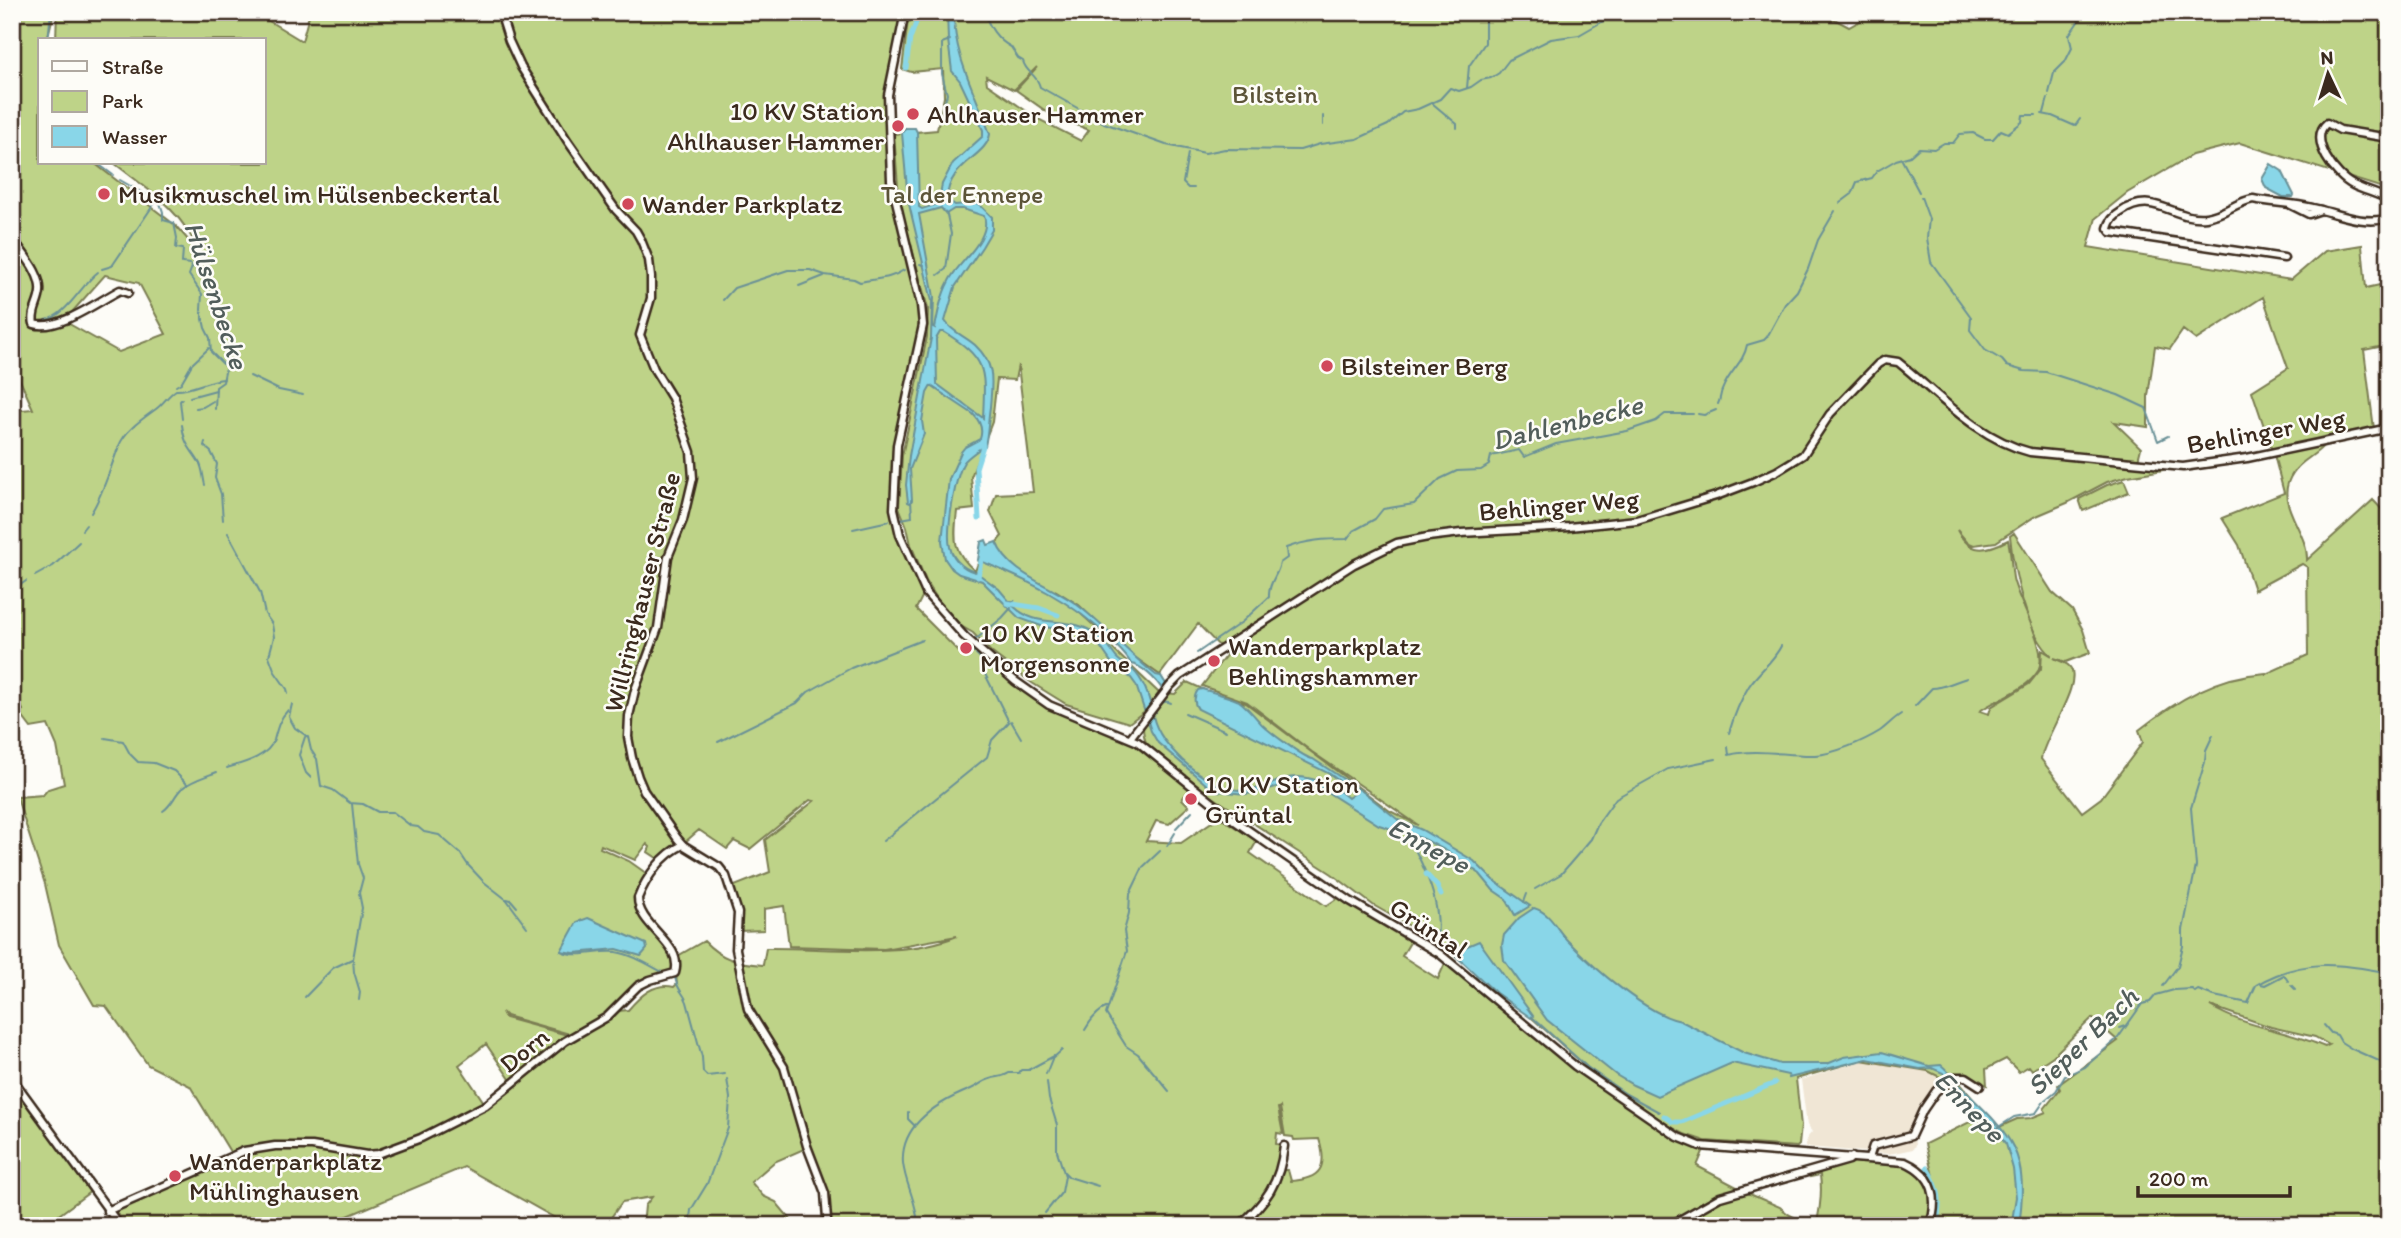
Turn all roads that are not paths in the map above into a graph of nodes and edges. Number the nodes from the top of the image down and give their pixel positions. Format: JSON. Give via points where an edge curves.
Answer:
{"nodes":[{"id":1,"x":500,"y":12,"type":"edge"},
{"id":2,"x":905,"y":12,"type":"edge"},
{"id":3,"x":2389,"y":138,"type":"edge"},
{"id":4,"x":2389,"y":200,"type":"edge"},
{"id":5,"x":2389,"y":218,"type":"edge"},
{"id":6,"x":12,"y":237,"type":"edge"},
{"id":7,"x":2284,"y":258,"type":"dead end"},
{"id":8,"x":128,"y":293,"type":"dead end"},
{"id":9,"x":2389,"y":428,"type":"edge"},
{"id":10,"x":1130,"y":738,"type":"junction"},
{"id":11,"x":683,"y":845,"type":"junction"},
{"id":12,"x":14,"y":1083,"type":"edge"},
{"id":13,"x":1980,"y":1086,"type":"dead end"},
{"id":14,"x":1284,"y":1146,"type":"dead end"},
{"id":15,"x":1852,"y":1157,"type":"junction"},
{"id":16,"x":1869,"y":1158,"type":"junction"},
{"id":17,"x":107,"y":1211,"type":"junction"},
{"id":18,"x":120,"y":1226,"type":"edge"},
{"id":19,"x":825,"y":1226,"type":"edge"},
{"id":20,"x":1239,"y":1226,"type":"edge"},
{"id":21,"x":1669,"y":1226,"type":"edge"},
{"id":22,"x":1930,"y":1226,"type":"edge"}],
"edges":[{"from":1,"to":11,"type":"street","name":"Willringhauser Straße","via":[[521,67],[616,210],[636,231],[649,260],[651,298],[640,335],[672,398],[691,452],[694,478],[668,557],[658,628],[635,690],[628,737],[644,791]]},
{"from":2,"to":10,"type":"street","name":"Grüntal","via":[[888,95],[891,180],[923,325],[895,455],[893,497],[900,535],[926,593],[994,663],[1049,705]]},
{"from":3,"to":4,"type":"street","via":[[2340,130],[2327,123],[2320,134],[2321,147],[2339,174],[2352,185]]},
{"from":5,"to":7,"type":"street","via":[[2366,219],[2321,210],[2309,214],[2290,205],[2253,199],[2223,213],[2199,217],[2149,202],[2119,213],[2108,228],[2186,245]]},
{"from":6,"to":8,"type":"street","via":[[38,281],[33,321],[37,326],[61,322],[120,290]]},
{"from":9,"to":10,"type":"street","name":"Behlinger Weg","via":[[2183,467],[2029,452],[1994,438],[1898,362],[1885,360],[1830,414],[1803,454],[1777,471],[1716,496],[1637,520],[1461,533],[1383,548],[1180,676]]},
{"from":10,"to":15,"type":"street","name":"Grüntal","via":[[1235,821],[1350,901],[1446,959],[1544,1042],[1678,1138],[1707,1146]]},
{"from":11,"to":17,"type":"street","name":"Dorn","via":[[662,860],[638,902],[641,913],[674,955],[675,973],[638,986],[607,1017],[573,1036],[486,1105],[378,1154],[280,1146],[229,1156]]},
{"from":11,"to":19,"type":"street","name":"Willringhauser Straße","via":[[726,876],[737,913],[736,949],[748,1009],[784,1068],[824,1193]]},
{"from":12,"to":17,"type":"street"},
{"from":13,"to":16,"type":"street","via":[[1966,1077],[1955,1077],[1936,1091],[1911,1136],[1873,1146]]},
{"from":14,"to":20,"type":"street","via":[[1274,1187]]},
{"from":15,"to":16,"type":"street","name":"Grüntal"},
{"from":15,"to":21,"type":"street","via":[[1720,1197]]},
{"from":16,"to":22,"type":"street","name":"Grüntal","via":[[1905,1161],[1924,1175],[1935,1198]]},
{"from":17,"to":18,"type":"street"}]}
